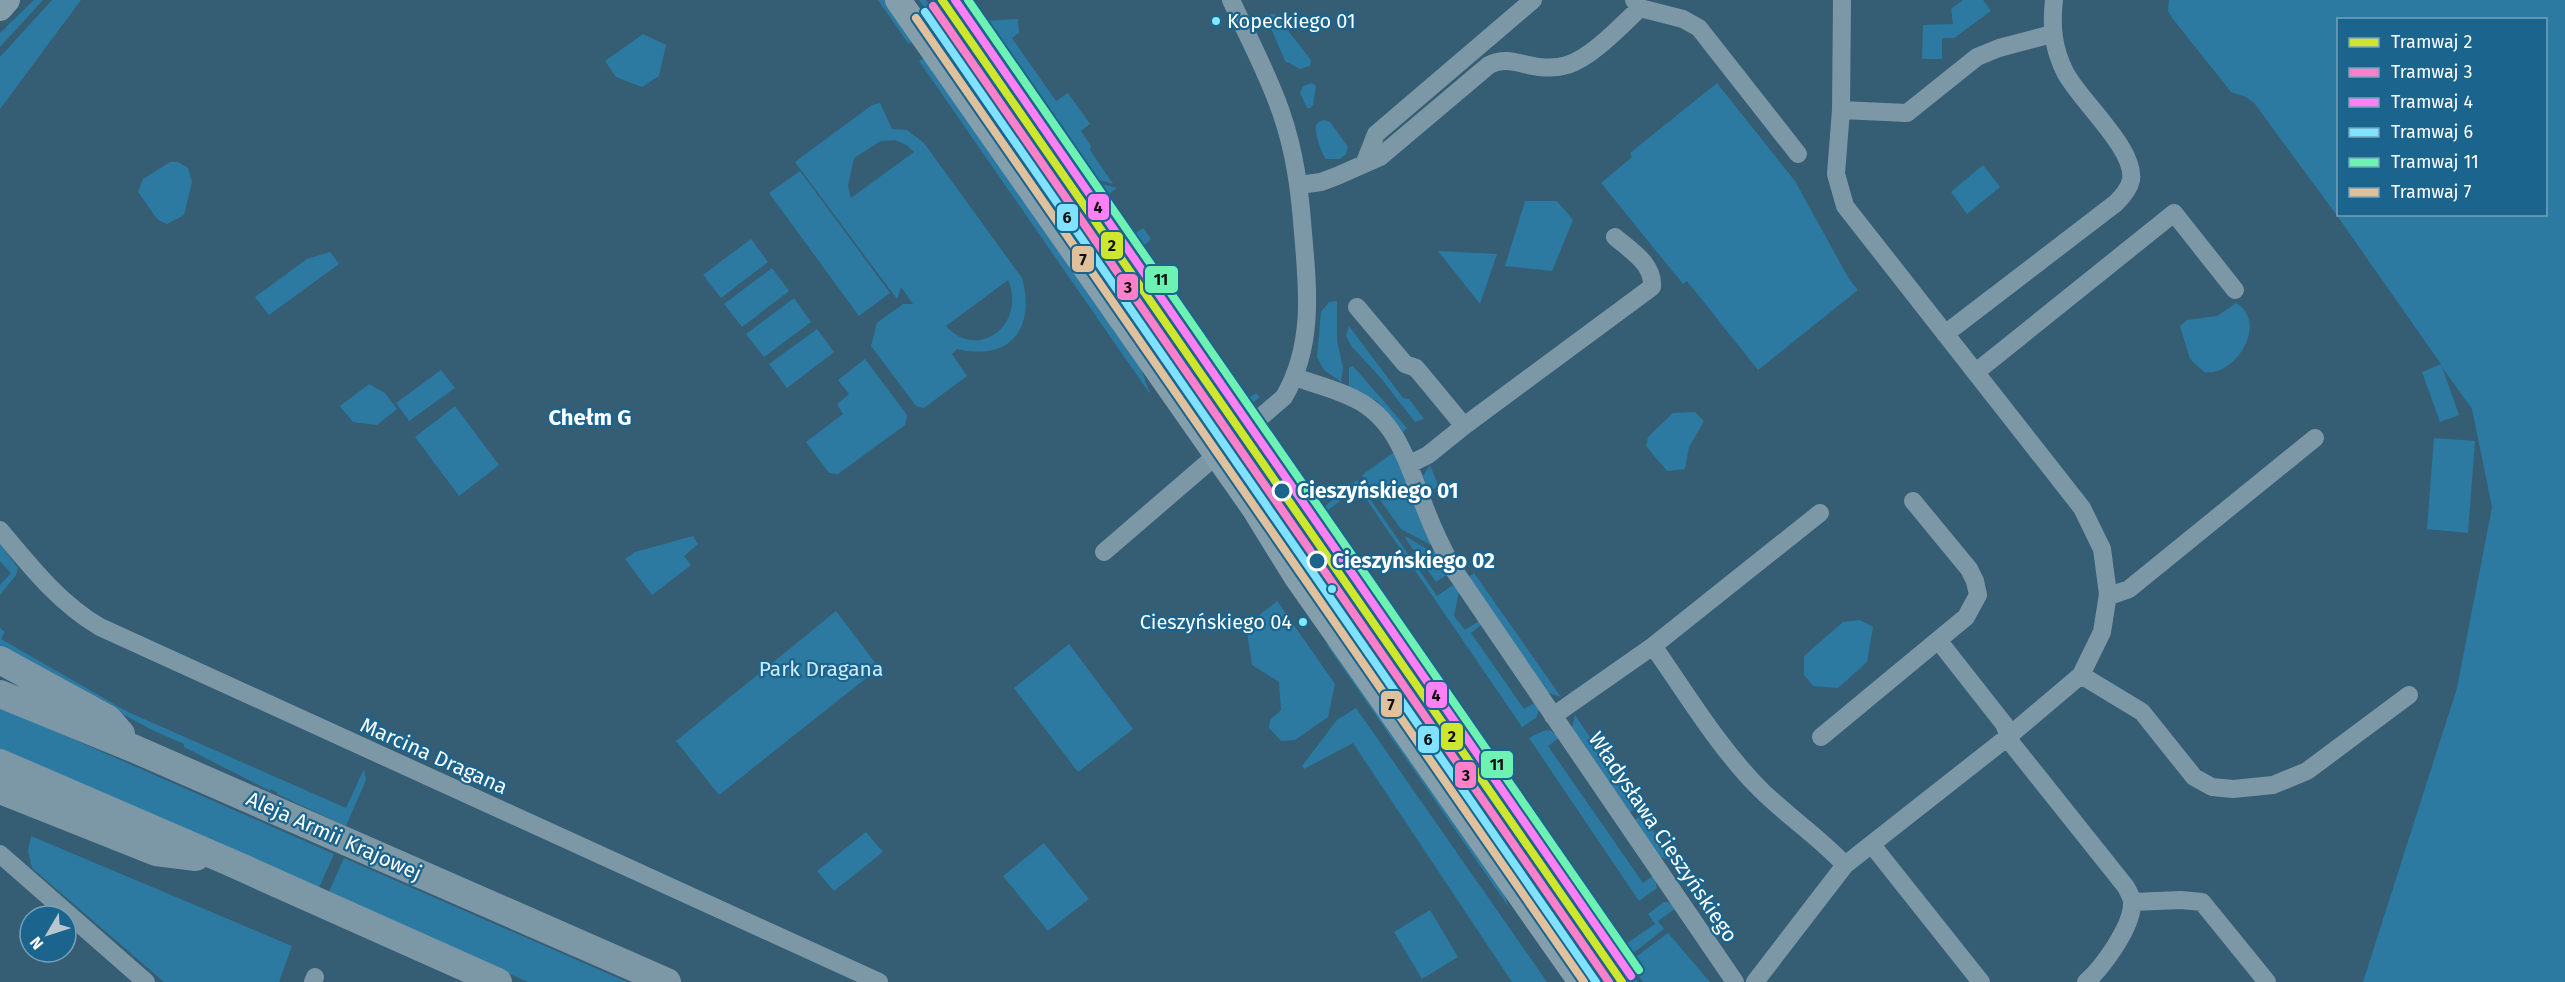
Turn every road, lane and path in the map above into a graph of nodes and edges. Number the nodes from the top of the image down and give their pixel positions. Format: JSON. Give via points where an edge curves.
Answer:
{"nodes":[{"id":1,"x":7,"y":0,"type":"edge"},
{"id":2,"x":898,"y":0,"type":"edge"},
{"id":3,"x":1231,"y":0,"type":"edge"},
{"id":4,"x":1533,"y":0,"type":"edge"},
{"id":5,"x":1842,"y":0,"type":"edge"},
{"id":6,"x":2054,"y":0,"type":"edge"},
{"id":7,"x":1637,"y":4,"type":"edge"},
{"id":8,"x":0,"y":8,"type":"edge"},
{"id":9,"x":2052,"y":34,"type":"junction"},
{"id":10,"x":1841,"y":110,"type":"junction"},
{"id":11,"x":1798,"y":154,"type":"dead end"},
{"id":12,"x":1365,"y":162,"type":"junction"},
{"id":13,"x":1299,"y":185,"type":"junction"},
{"id":14,"x":1615,"y":237,"type":"dead end"},
{"id":15,"x":2235,"y":290,"type":"dead end"},
{"id":16,"x":1357,"y":307,"type":"dead end"},
{"id":17,"x":1945,"y":334,"type":"junction"},
{"id":18,"x":1976,"y":372,"type":"junction"},
{"id":19,"x":1294,"y":377,"type":"junction"},
{"id":20,"x":1464,"y":426,"type":"junction"},
{"id":21,"x":2315,"y":438,"type":"dead end"},
{"id":22,"x":1218,"y":456,"type":"junction"},
{"id":23,"x":1410,"y":464,"type":"junction"},
{"id":24,"x":1913,"y":501,"type":"dead end"},
{"id":25,"x":1820,"y":513,"type":"dead end"},
{"id":26,"x":0,"y":530,"type":"edge"},
{"id":27,"x":1104,"y":552,"type":"dead end"},
{"id":28,"x":2108,"y":594,"type":"junction"},
{"id":29,"x":1938,"y":640,"type":"junction"},
{"id":30,"x":1653,"y":646,"type":"junction"},
{"id":31,"x":0,"y":660,"type":"edge"},
{"id":32,"x":2081,"y":675,"type":"junction"},
{"id":33,"x":0,"y":694,"type":"edge"},
{"id":34,"x":2409,"y":695,"type":"dead end"},
{"id":35,"x":1553,"y":716,"type":"junction"},
{"id":36,"x":2009,"y":736,"type":"junction"},
{"id":37,"x":1821,"y":737,"type":"dead end"},
{"id":38,"x":135,"y":749,"type":"junction"},
{"id":39,"x":0,"y":763,"type":"edge"},
{"id":40,"x":0,"y":790,"type":"edge"},
{"id":41,"x":1872,"y":845,"type":"junction"},
{"id":42,"x":0,"y":854,"type":"edge"},
{"id":43,"x":228,"y":861,"type":"junction"},
{"id":44,"x":1845,"y":865,"type":"junction"},
{"id":45,"x":2133,"y":903,"type":"junction"},
{"id":46,"x":146,"y":982,"type":"edge"},
{"id":47,"x":498,"y":982,"type":"edge"},
{"id":48,"x":667,"y":982,"type":"edge"},
{"id":49,"x":879,"y":982,"type":"edge"},
{"id":50,"x":1581,"y":982,"type":"edge"},
{"id":51,"x":1735,"y":982,"type":"edge"},
{"id":52,"x":1755,"y":982,"type":"edge"},
{"id":53,"x":1981,"y":982,"type":"edge"},
{"id":54,"x":2086,"y":982,"type":"edge"},
{"id":55,"x":2267,"y":982,"type":"edge"}],
"edges":[{"from":1,"to":8,"type":"street"},
{"from":2,"to":22,"type":"street"},
{"from":3,"to":13,"type":"street","via":[[1281,111]]},
{"from":4,"to":12,"type":"street","via":[[1376,134]]},
{"from":5,"to":10,"type":"street"},
{"from":6,"to":9,"type":"street"},
{"from":7,"to":11,"type":"street","via":[[1699,28]]},
{"from":7,"to":12,"type":"street","via":[[1582,58],[1569,65],[1537,67],[1509,60],[1489,65],[1389,150]]},
{"from":9,"to":10,"type":"street","via":[[1977,57],[1907,113]]},
{"from":9,"to":17,"type":"street","via":[[2065,74],[2127,156],[2131,181],[2116,203]]},
{"from":10,"to":17,"type":"street","via":[[1836,174],[1845,206]]},
{"from":12,"to":13,"type":"street","via":[[1329,179]]},
{"from":13,"to":19,"type":"street","via":[[1308,289],[1303,353]]},
{"from":14,"to":20,"type":"street","via":[[1641,259],[1652,287]]},
{"from":15,"to":18,"type":"street","via":[[2174,213]]},
{"from":16,"to":20,"type":"street","via":[[1405,364],[1416,368]]},
{"from":17,"to":18,"type":"street"},
{"from":18,"to":28,"type":"street","via":[[2082,508],[2102,549]]},
{"from":19,"to":22,"type":"street","via":[[1284,397]]},
{"from":19,"to":23,"type":"street","name":"Władysława Cieszyńskiego","via":[[1364,404],[1391,431]]},
{"from":20,"to":23,"type":"street"},
{"from":21,"to":28,"type":"street","via":[[2129,589]]},
{"from":22,"to":27,"type":"street"},
{"from":22,"to":50,"type":"street","via":[[1296,576]]},
{"from":23,"to":35,"type":"street","name":"Władysława Cieszyńskiego","via":[[1446,556]]},
{"from":24,"to":29,"type":"street","via":[[1969,569],[1978,595],[1966,617]]},
{"from":25,"to":30,"type":"street"},
{"from":26,"to":49,"type":"street","name":"Marcina Dragana","via":[[55,593],[99,627]]},
{"from":28,"to":32,"type":"street","via":[[2102,632]]},
{"from":29,"to":36,"type":"street","via":[[2004,724]]},
{"from":29,"to":37,"type":"street"},
{"from":30,"to":35,"type":"street"},
{"from":30,"to":44,"type":"street","via":[[1707,723],[1760,788]]},
{"from":31,"to":38,"type":"main road","via":[[108,719]]},
{"from":32,"to":34,"type":"street","via":[[2142,712],[2194,777],[2212,787],[2233,789],[2273,785],[2307,771]]},
{"from":32,"to":36,"type":"street"},
{"from":33,"to":38,"type":"main road","name":"Aleja Armii Krajowej"},
{"from":35,"to":51,"type":"street","name":"Władysława Cieszyńskiego"},
{"from":36,"to":41,"type":"street"},
{"from":36,"to":45,"type":"street","via":[[2127,887]]},
{"from":38,"to":48,"type":"main road","name":"Aleja Armii Krajowej"},
{"from":39,"to":43,"type":"main road"},
{"from":40,"to":43,"type":"main road","via":[[156,852]]},
{"from":41,"to":44,"type":"street"},
{"from":41,"to":53,"type":"street"},
{"from":42,"to":46,"type":"street"},
{"from":43,"to":47,"type":"main road"},
{"from":44,"to":52,"type":"street"},
{"from":45,"to":54,"type":"street","via":[[2125,928],[2105,961]]},
{"from":45,"to":55,"type":"street","via":[[2202,903]]}]}
